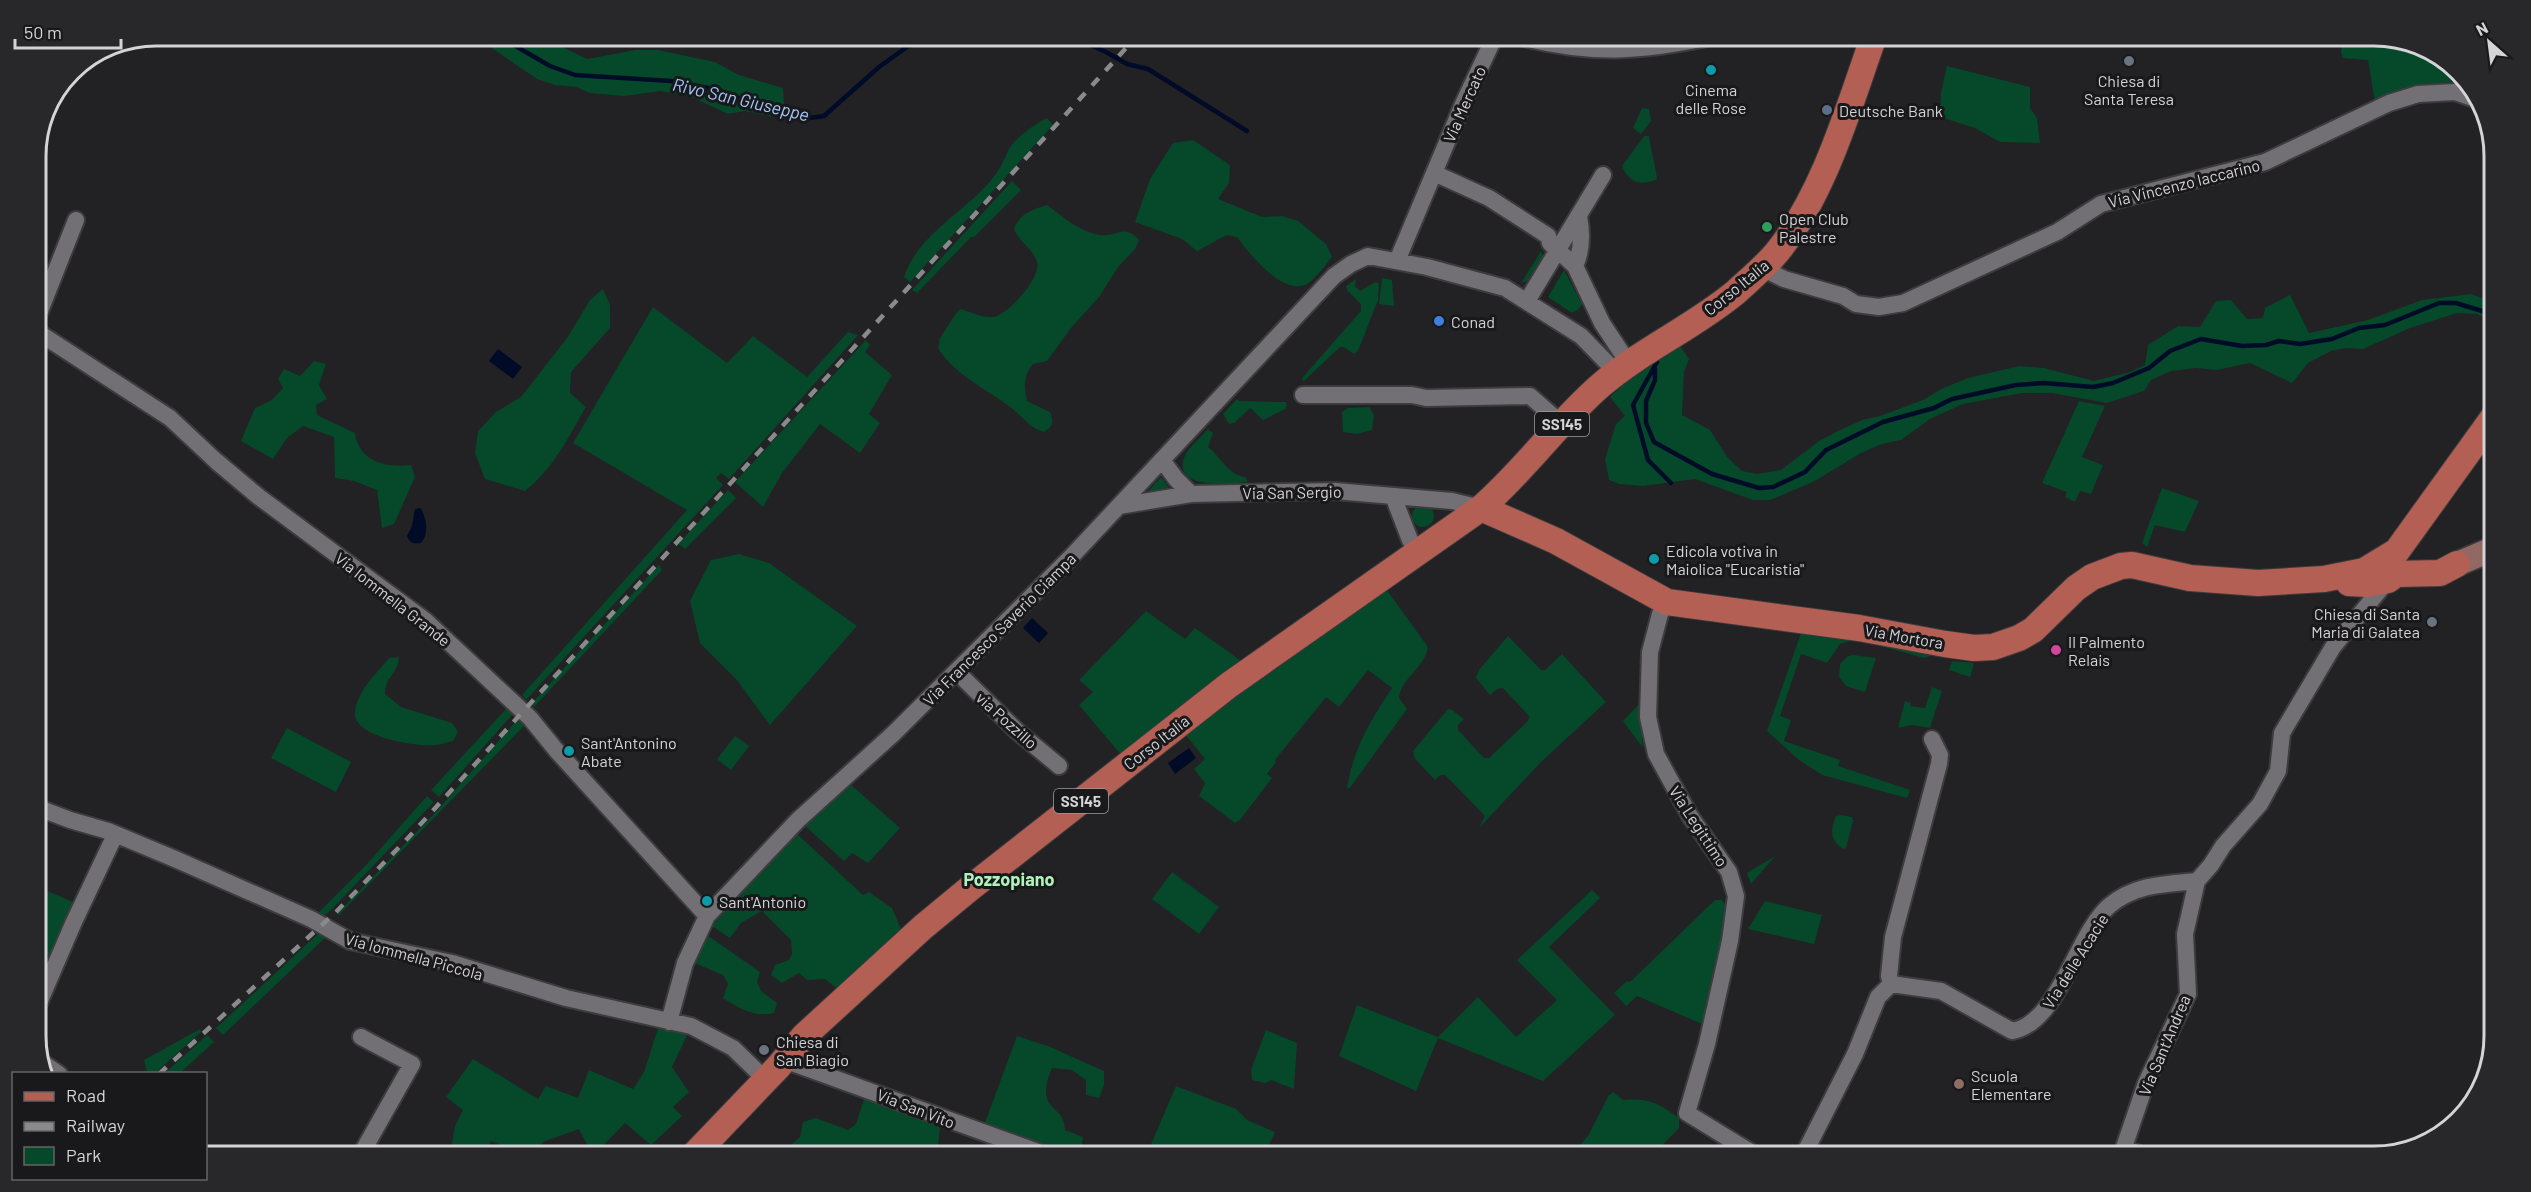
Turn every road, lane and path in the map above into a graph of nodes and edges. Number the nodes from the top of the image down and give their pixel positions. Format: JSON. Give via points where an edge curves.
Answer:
{"nodes":[{"id":1,"x":1490,"y":46,"type":"edge"},
{"id":2,"x":1560,"y":46,"type":"edge"},
{"id":3,"x":1664,"y":46,"type":"edge"},
{"id":4,"x":1871,"y":46,"type":"edge"},
{"id":5,"x":2467,"y":96,"type":"edge"},
{"id":6,"x":1434,"y":173,"type":"junction"},
{"id":7,"x":1603,"y":175,"type":"dead end"},
{"id":8,"x":1579,"y":216,"type":"junction"},
{"id":9,"x":76,"y":220,"type":"dead end"},
{"id":10,"x":1559,"y":249,"type":"junction"},
{"id":11,"x":1397,"y":261,"type":"junction"},
{"id":12,"x":1575,"y":266,"type":"junction"},
{"id":13,"x":1762,"y":268,"type":"junction"},
{"id":14,"x":47,"y":293,"type":"edge"},
{"id":15,"x":1527,"y":301,"type":"junction"},
{"id":16,"x":1593,"y":330,"type":"junction"},
{"id":17,"x":47,"y":339,"type":"edge"},
{"id":18,"x":1623,"y":368,"type":"junction"},
{"id":19,"x":1303,"y":395,"type":"dead end"},
{"id":20,"x":1562,"y":424,"type":"junction"},
{"id":21,"x":2484,"y":430,"type":"edge"},
{"id":22,"x":1162,"y":460,"type":"junction"},
{"id":23,"x":1191,"y":494,"type":"junction"},
{"id":24,"x":1393,"y":496,"type":"junction"},
{"id":25,"x":1119,"y":506,"type":"junction"},
{"id":26,"x":1481,"y":508,"type":"junction"},
{"id":27,"x":1418,"y":550,"type":"junction"},
{"id":28,"x":2484,"y":553,"type":"edge"},
{"id":29,"x":2457,"y":564,"type":"joint"},
{"id":30,"x":2393,"y":568,"type":"junction"},
{"id":31,"x":2324,"y":579,"type":"junction"},
{"id":32,"x":1667,"y":602,"type":"junction"},
{"id":33,"x":957,"y":672,"type":"junction"},
{"id":34,"x":1932,"y":739,"type":"dead end"},
{"id":35,"x":1059,"y":766,"type":"dead end"},
{"id":36,"x":47,"y":811,"type":"edge"},
{"id":37,"x":116,"y":835,"type":"junction"},
{"id":38,"x":2197,"y":881,"type":"junction"},
{"id":39,"x":707,"y":916,"type":"junction"},
{"id":40,"x":47,"y":984,"type":"edge"},
{"id":41,"x":1891,"y":984,"type":"junction"},
{"id":42,"x":669,"y":1022,"type":"junction"},
{"id":43,"x":362,"y":1037,"type":"dead end"},
{"id":44,"x":784,"y":1060,"type":"junction"},
{"id":45,"x":766,"y":1080,"type":"junction"},
{"id":46,"x":366,"y":1146,"type":"edge"},
{"id":47,"x":703,"y":1146,"type":"edge"},
{"id":48,"x":1021,"y":1146,"type":"edge"},
{"id":49,"x":1741,"y":1146,"type":"edge"},
{"id":50,"x":1808,"y":1146,"type":"edge"},
{"id":51,"x":2125,"y":1146,"type":"edge"}],
"edges":[{"from":1,"to":6,"type":"street","name":"Via Mercato"},
{"from":2,"to":3,"type":"street","via":[[1610,50]]},
{"from":4,"to":13,"type":"main road","name":"Corso Italia","number":"SS145","via":[[1845,122],[1818,182],[1785,241]]},
{"from":5,"to":13,"type":"street","name":"Via Vincenzo Iaccarino","via":[[2455,92],[2418,94],[2382,106],[2265,162],[2101,204],[2039,241],[1903,303],[1879,307],[1856,304]]},
{"from":6,"to":10,"type":"street","via":[[1489,198],[1548,236]]},
{"from":6,"to":11,"type":"street","name":"Via Mercato"},
{"from":7,"to":8,"type":"street"},
{"from":8,"to":10,"type":"street"},
{"from":8,"to":12,"type":"street","via":[[1579,257]]},
{"from":9,"to":14,"type":"street"},
{"from":10,"to":12,"type":"street"},
{"from":10,"to":15,"type":"street"},
{"from":11,"to":15,"type":"street","via":[[1505,288]]},
{"from":11,"to":22,"type":"street","name":"Via Francesco Saverio Ciampa","via":[[1363,257],[1334,276]]},
{"from":12,"to":16,"type":"street"},
{"from":13,"to":18,"type":"main road","name":"Corso Italia","number":"SS145","via":[[1734,293]]},
{"from":15,"to":16,"type":"street"},
{"from":16,"to":18,"type":"street"},
{"from":16,"to":18,"type":"street"},
{"from":17,"to":39,"type":"street","name":"Via Iommella Grande","via":[[170,418],[259,497],[426,621],[530,718]]},
{"from":18,"to":20,"type":"main road","name":"Corso Italia","number":"SS145"},
{"from":19,"to":20,"type":"street","via":[[1530,396]]},
{"from":20,"to":26,"type":"main road","name":"Corso Italia","number":"SS145"},
{"from":21,"to":30,"type":"main road","via":[[2415,524]]},
{"from":22,"to":23,"type":"street"},
{"from":22,"to":25,"type":"street","name":"Via Francesco Saverio Ciampa"},
{"from":23,"to":24,"type":"street","name":"Via San Sergio","via":[[1335,491]]},
{"from":23,"to":25,"type":"street","name":"Via San Sergio"},
{"from":24,"to":26,"type":"street","name":"Via San Sergio","via":[[1452,501]]},
{"from":24,"to":27,"type":"street","via":[[1410,540]]},
{"from":25,"to":33,"type":"street","name":"Via Francesco Saverio Ciampa"},
{"from":26,"to":27,"type":"main road","name":"Corso Italia","number":"SS145"},
{"from":26,"to":32,"type":"main road","name":"Via Mortora","via":[[1556,541]]},
{"from":27,"to":44,"type":"main road","name":"Corso Italia","number":"SS145","via":[[1229,685],[969,889],[832,1009]]},
{"from":28,"to":29,"type":"main road"},
{"from":29,"to":30,"type":"main road","via":[[2440,573]]},
{"from":30,"to":31,"type":"main road"},
{"from":30,"to":31,"type":"main road","via":[[2339,583]]},
{"from":30,"to":38,"type":"street","name":"Via Sant'Andrea","via":[[2360,595],[2352,621],[2282,733],[2278,771],[2260,804]]},
{"from":31,"to":32,"type":"main road","name":"Via Mortora","via":[[2223,582],[2121,566],[2076,588],[2033,630],[2019,638],[1993,647],[1974,648]]},
{"from":32,"to":49,"type":"street","name":"Via Legittimo","via":[[1650,652],[1648,717],[1656,754],[1690,816],[1729,872],[1736,896],[1707,1044],[1687,1113]]},
{"from":33,"to":35,"type":"street","name":"via Pozzillo"},
{"from":33,"to":39,"type":"street","name":"Via Francesco Saverio Ciampa","via":[[798,820]]},
{"from":34,"to":41,"type":"street","via":[[1940,755],[1939,764],[1893,937]]},
{"from":36,"to":37,"type":"street","name":"Via Iommella Piccola"},
{"from":37,"to":40,"type":"street"},
{"from":37,"to":42,"type":"street","name":"Via Iommella Piccola","via":[[290,910],[350,941],[452,963],[566,998]]},
{"from":38,"to":41,"type":"street","name":"Via delle Acacie","via":[[2150,885],[2108,907],[2040,1015],[2019,1030],[2013,1031],[1941,991]]},
{"from":38,"to":51,"type":"street","name":"Via Sant'Andrea","via":[[2185,934],[2188,994],[2146,1083]]},
{"from":39,"to":42,"type":"street","name":"Via Francesco Saverio Ciampa","via":[[685,963]]},
{"from":41,"to":50,"type":"street","via":[[1878,997],[1856,1054]]},
{"from":42,"to":45,"type":"street","via":[[691,1026],[733,1048]]},
{"from":43,"to":46,"type":"street","via":[[412,1064]]},
{"from":44,"to":45,"type":"main road","name":"Corso Italia","number":"SS145"},
{"from":44,"to":48,"type":"street","name":"Via San Vito"},
{"from":45,"to":47,"type":"main road","name":"Corso Italia","number":"SS145"}]}
